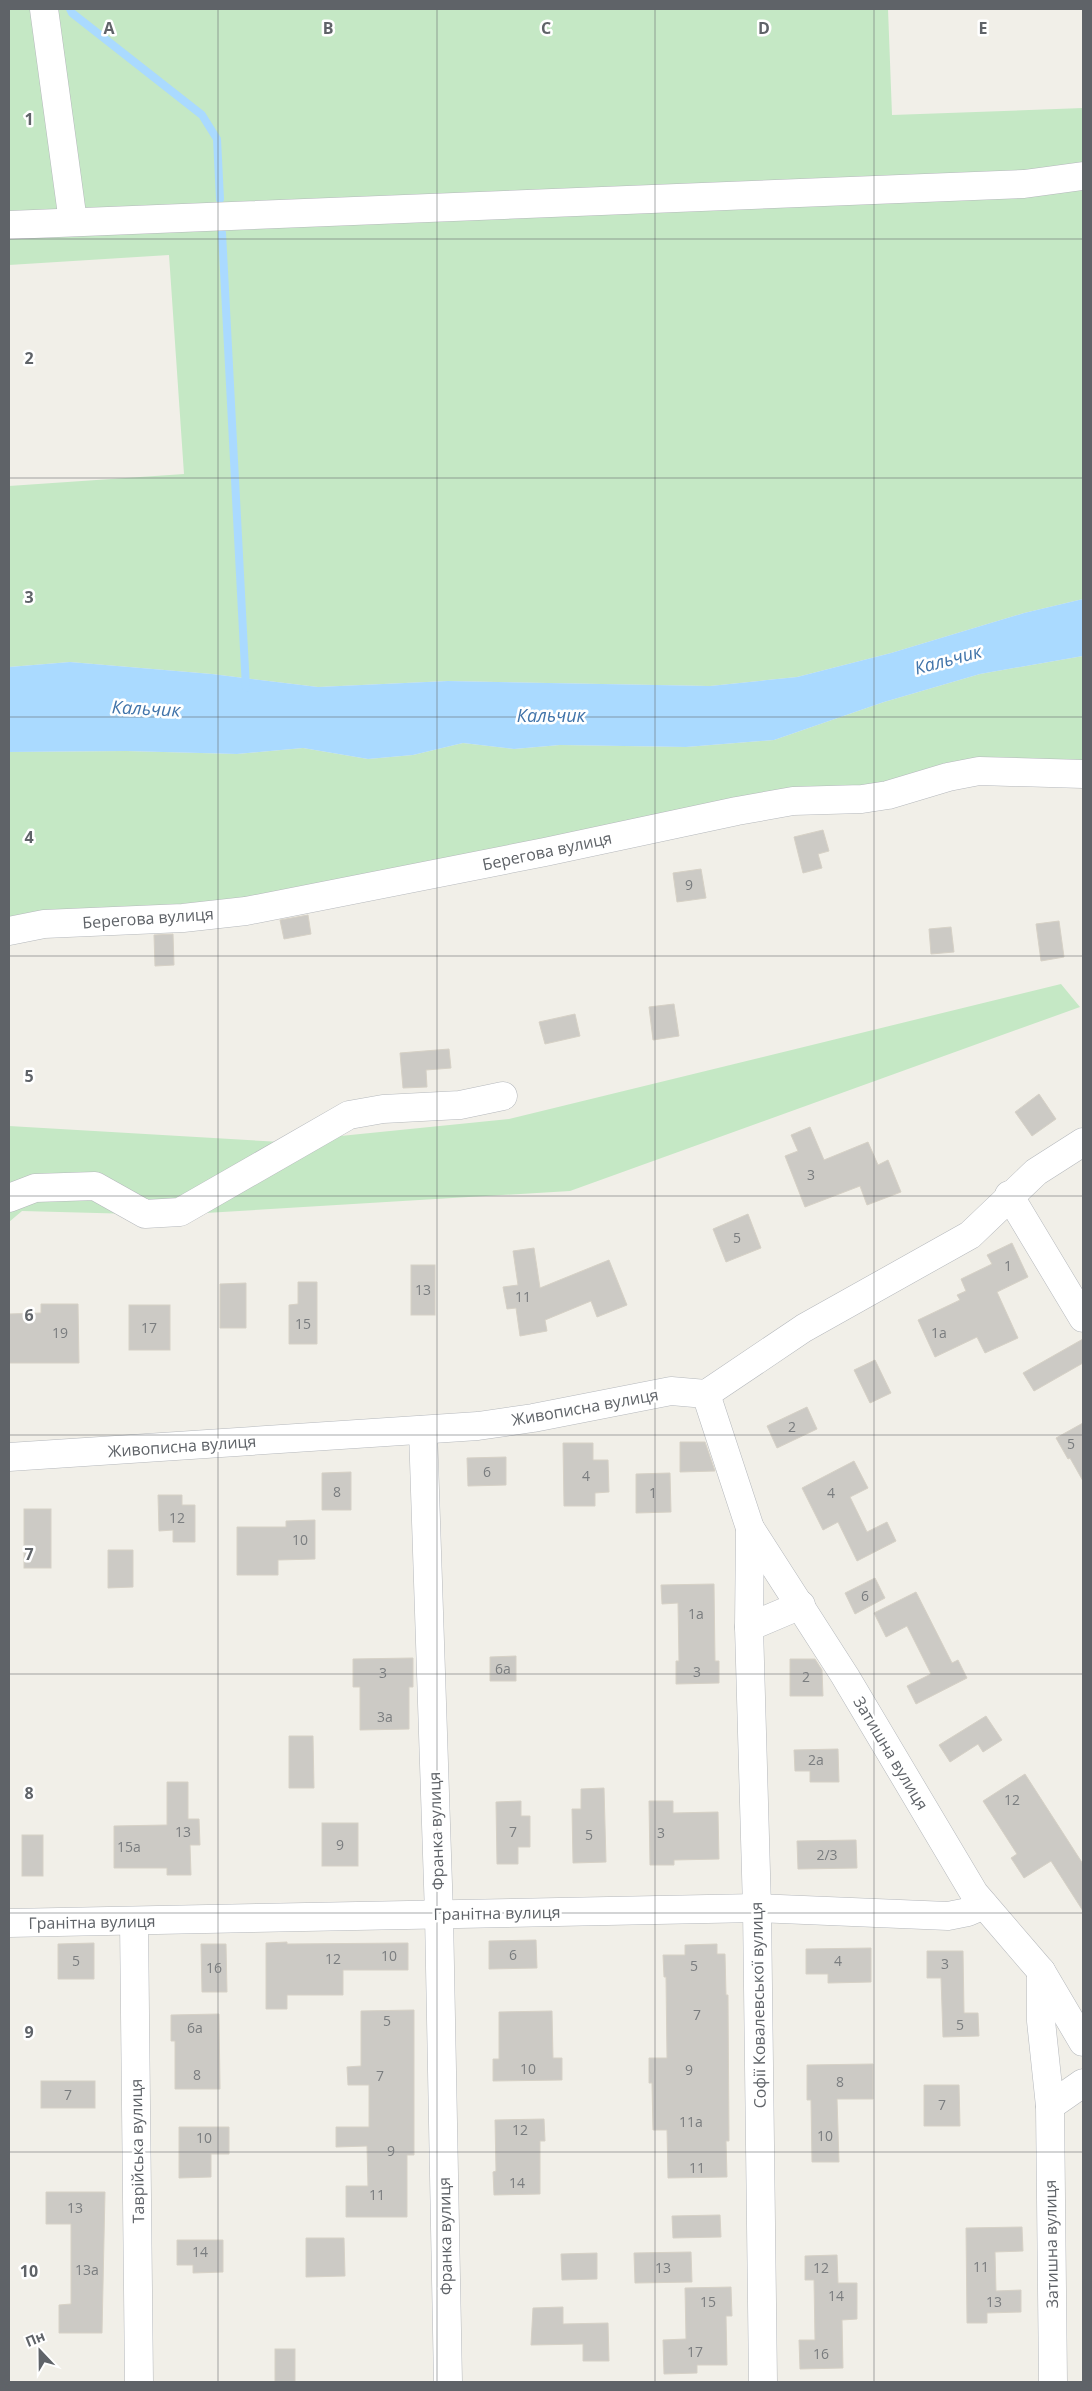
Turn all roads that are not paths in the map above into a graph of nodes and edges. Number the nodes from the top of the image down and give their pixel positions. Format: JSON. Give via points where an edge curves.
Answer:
{"nodes":[{"id":1,"x":44,"y":9,"type":"edge"},
{"id":2,"x":1083,"y":176,"type":"edge"},
{"id":3,"x":73,"y":222,"type":"junction"},
{"id":4,"x":9,"y":225,"type":"edge"},
{"id":5,"x":1083,"y":774,"type":"edge"},
{"id":6,"x":9,"y":930,"type":"edge"},
{"id":7,"x":503,"y":1096,"type":"dead end"},
{"id":8,"x":1083,"y":1142,"type":"edge"},
{"id":9,"x":1009,"y":1195,"type":"junction"},
{"id":10,"x":9,"y":1198,"type":"edge"},
{"id":11,"x":1083,"y":1318,"type":"edge"},
{"id":12,"x":706,"y":1394,"type":"junction"},
{"id":13,"x":423,"y":1430,"type":"junction"},
{"id":14,"x":9,"y":1457,"type":"edge"},
{"id":15,"x":750,"y":1528,"type":"junction"},
{"id":16,"x":801,"y":1605,"type":"junction"},
{"id":17,"x":749,"y":1627,"type":"junction"},
{"id":18,"x":984,"y":1905,"type":"junction"},
{"id":19,"x":756,"y":1908,"type":"junction"},
{"id":20,"x":439,"y":1915,"type":"junction"},
{"id":21,"x":134,"y":1921,"type":"junction"},
{"id":22,"x":9,"y":1923,"type":"edge"},
{"id":23,"x":1041,"y":1971,"type":"junction"},
{"id":24,"x":1083,"y":2042,"type":"edge"},
{"id":25,"x":1083,"y":2083,"type":"edge"},
{"id":26,"x":1050,"y":2106,"type":"junction"},
{"id":27,"x":139,"y":2382,"type":"edge"},
{"id":28,"x":448,"y":2382,"type":"edge"},
{"id":29,"x":764,"y":2382,"type":"edge"},
{"id":30,"x":1053,"y":2382,"type":"edge"}],
"edges":[{"from":1,"to":3,"type":"street"},
{"from":2,"to":3,"type":"street","via":[[1014,184]]},
{"from":3,"to":4,"type":"street"},
{"from":5,"to":6,"type":"street","name":"Берегова вулиця","via":[[979,771],[862,799],[793,801],[737,811],[246,911],[183,918],[44,924]]},
{"from":7,"to":10,"type":"street","via":[[460,1105],[382,1109],[349,1115],[180,1212],[145,1214],[95,1186],[35,1188]]},
{"from":8,"to":9,"type":"street","via":[[1036,1172]]},
{"from":9,"to":11,"type":"street"},
{"from":9,"to":12,"type":"street","via":[[970,1235],[804,1328]]},
{"from":12,"to":13,"type":"street","name":"Живописна вулиця","via":[[671,1391],[533,1418]]},
{"from":12,"to":15,"type":"street","name":"Софії Ковалевської вулиця"},
{"from":13,"to":14,"type":"street","name":"Живописна вулиця"},
{"from":13,"to":20,"type":"street","name":"Франка вулиця"},
{"from":15,"to":16,"type":"street","name":"Затишна вулиця"},
{"from":15,"to":17,"type":"street","name":"Софії Ковалевської вулиця"},
{"from":16,"to":17,"type":"street"},
{"from":16,"to":18,"type":"street","name":"Затишна вулиця"},
{"from":17,"to":19,"type":"street","name":"Софії Ковалевської вулиця"},
{"from":18,"to":19,"type":"street","name":"Гранітна вулиця","via":[[948,1916]]},
{"from":18,"to":23,"type":"street","name":"Затишна вулиця"},
{"from":19,"to":20,"type":"street","name":"Гранітна вулиця"},
{"from":19,"to":29,"type":"street","name":"Софії Ковалевської вулиця"},
{"from":20,"to":21,"type":"street","name":"Гранітна вулиця"},
{"from":20,"to":28,"type":"street","name":"Франка вулиця"},
{"from":21,"to":22,"type":"street","name":"Гранітна вулиця"},
{"from":21,"to":27,"type":"street","name":"Таврійська вулиця"},
{"from":23,"to":24,"type":"street","name":"Затишна вулиця"},
{"from":23,"to":26,"type":"street","name":"Затишна вулиця","via":[[1041,2021]]},
{"from":25,"to":26,"type":"street"},
{"from":26,"to":30,"type":"street","name":"Затишна вулиця"}]}
